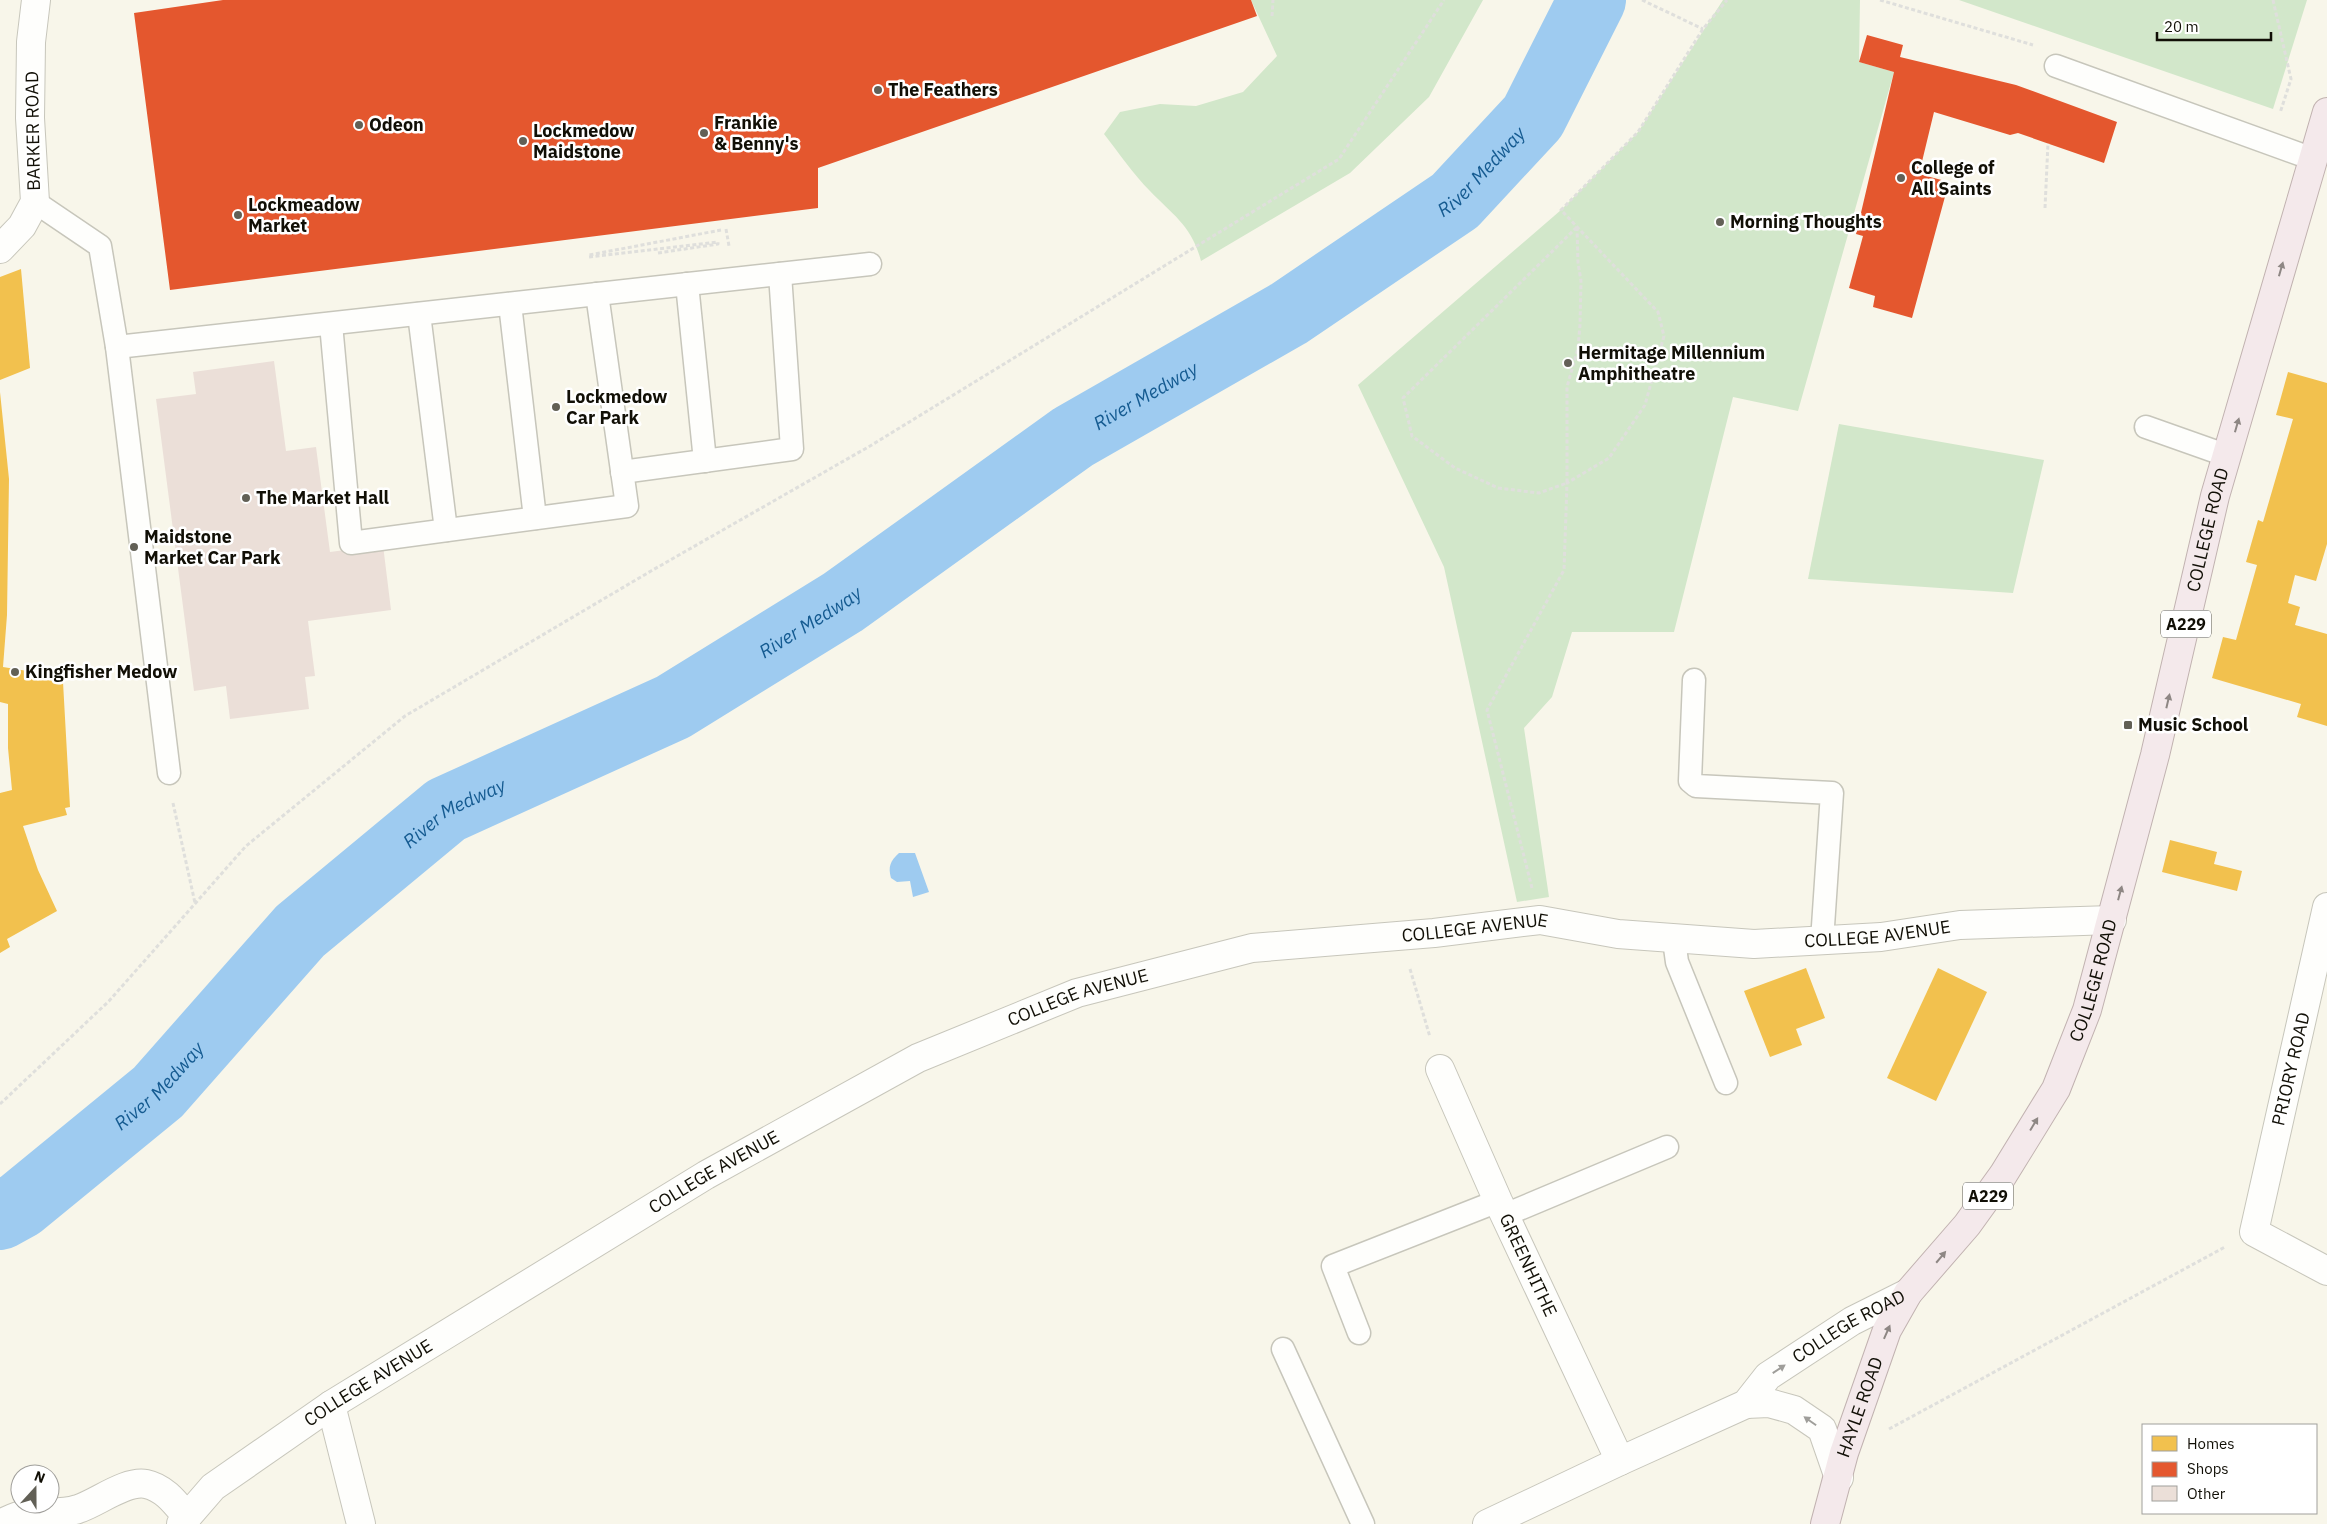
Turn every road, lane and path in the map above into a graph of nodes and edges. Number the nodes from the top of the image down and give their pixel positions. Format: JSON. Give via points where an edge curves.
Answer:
{"nodes":[{"id":1,"x":36,"y":0,"type":"edge"},
{"id":2,"x":1273,"y":0,"type":"edge"},
{"id":3,"x":1444,"y":0,"type":"edge"},
{"id":4,"x":1642,"y":0,"type":"edge"},
{"id":5,"x":1727,"y":0,"type":"edge"},
{"id":6,"x":1880,"y":0,"type":"edge"},
{"id":7,"x":2273,"y":0,"type":"edge"},
{"id":8,"x":1272,"y":16,"type":"dead end"},
{"id":9,"x":1703,"y":29,"type":"junction"},
{"id":10,"x":2063,"y":68,"type":"joint"},
{"id":11,"x":2327,"y":112,"type":"edge"},
{"id":12,"x":2048,"y":143,"type":"dead end"},
{"id":13,"x":2270,"y":143,"type":"junction"},
{"id":14,"x":2320,"y":166,"type":"edge"},
{"id":15,"x":35,"y":202,"type":"junction"},
{"id":16,"x":2045,"y":208,"type":"dead end"},
{"id":17,"x":1577,"y":227,"type":"junction"},
{"id":18,"x":726,"y":229,"type":"dead end"},
{"id":19,"x":721,"y":230,"type":"dead end"},
{"id":20,"x":729,"y":246,"type":"dead end"},
{"id":21,"x":0,"y":249,"type":"edge"},
{"id":22,"x":633,"y":257,"type":"dead end"},
{"id":23,"x":870,"y":264,"type":"dead end"},
{"id":24,"x":780,"y":274,"type":"junction"},
{"id":25,"x":687,"y":284,"type":"junction"},
{"id":26,"x":597,"y":294,"type":"junction"},
{"id":27,"x":510,"y":304,"type":"junction"},
{"id":28,"x":419,"y":314,"type":"junction"},
{"id":29,"x":331,"y":324,"type":"junction"},
{"id":30,"x":117,"y":347,"type":"junction"},
{"id":31,"x":2146,"y":427,"type":"dead end"},
{"id":32,"x":2228,"y":456,"type":"junction"},
{"id":33,"x":705,"y":461,"type":"junction"},
{"id":34,"x":622,"y":472,"type":"junction"},
{"id":35,"x":1567,"y":483,"type":"junction"},
{"id":36,"x":535,"y":518,"type":"junction"},
{"id":37,"x":446,"y":530,"type":"junction"},
{"id":38,"x":1694,"y":680,"type":"dead end"},
{"id":39,"x":169,"y":773,"type":"dead end"},
{"id":40,"x":175,"y":821,"type":"dead end"},
{"id":41,"x":195,"y":904,"type":"junction"},
{"id":42,"x":2327,"y":907,"type":"edge"},
{"id":43,"x":1540,"y":920,"type":"junction"},
{"id":44,"x":2112,"y":920,"type":"junction"},
{"id":45,"x":1434,"y":933,"type":"junction"},
{"id":46,"x":1674,"y":940,"type":"junction"},
{"id":47,"x":1822,"y":941,"type":"junction"},
{"id":48,"x":2318,"y":993,"type":"edge"},
{"id":49,"x":1440,"y":1069,"type":"joint"},
{"id":50,"x":1726,"y":1083,"type":"dead end"},
{"id":51,"x":0,"y":1104,"type":"edge"},
{"id":52,"x":1667,"y":1147,"type":"dead end"},
{"id":53,"x":1502,"y":1208,"type":"junction"},
{"id":54,"x":2254,"y":1232,"type":"junction"},
{"id":55,"x":2327,"y":1271,"type":"edge"},
{"id":56,"x":1908,"y":1293,"type":"junction"},
{"id":57,"x":1359,"y":1333,"type":"dead end"},
{"id":58,"x":1283,"y":1350,"type":"dead end"},
{"id":59,"x":1746,"y":1404,"type":"junction"},
{"id":60,"x":331,"y":1406,"type":"junction"},
{"id":61,"x":1620,"y":1460,"type":"junction"},
{"id":62,"x":1842,"y":1466,"type":"junction"},
{"id":63,"x":184,"y":1521,"type":"edge"},
{"id":64,"x":0,"y":1524,"type":"edge"},
{"id":65,"x":361,"y":1524,"type":"edge"},
{"id":66,"x":1363,"y":1524,"type":"edge"},
{"id":67,"x":1487,"y":1524,"type":"edge"},
{"id":68,"x":1825,"y":1524,"type":"edge"}],
"edges":[{"from":1,"to":15,"type":"street","name":"BARKER ROAD","via":[[31,42],[30,118]]},
{"from":2,"to":8,"type":"path"},
{"from":3,"to":41,"type":"path","via":[[1339,159],[870,446],[405,716],[246,846]]},
{"from":4,"to":9,"type":"path"},
{"from":5,"to":9,"type":"path"},
{"from":6,"to":10,"type":"path","via":[[2047,49]]},
{"from":7,"to":13,"type":"path","via":[[2291,79]]},
{"from":9,"to":17,"type":"path","via":[[1638,132],[1561,210]]},
{"from":10,"to":13,"type":"lane"},
{"from":11,"to":14,"type":"highway","number":"A229"},
{"from":12,"to":16,"type":"path"},
{"from":13,"to":14,"type":"lane"},
{"from":32,"to":14,"type":"highway","name":"COLLEGE ROAD","number":"A229","one_way":true},
{"from":15,"to":21,"type":"street","name":"BARKER ROAD","via":[[22,226]]},
{"from":15,"to":30,"type":"lane","via":[[100,246]]},
{"from":17,"to":35,"type":"path","via":[[1580,325],[1578,348],[1567,387]]},
{"from":17,"to":35,"type":"path","via":[[1658,312],[1664,336],[1645,405],[1609,458]]},
{"from":17,"to":35,"type":"path","via":[[1403,398],[1412,436],[1455,468],[1498,488],[1540,493]]},
{"from":18,"to":20,"type":"path"},
{"from":19,"to":22,"type":"path","via":[[589,255],[718,242]]},
{"from":23,"to":24,"type":"lane"},
{"from":24,"to":25,"type":"lane"},
{"from":24,"to":33,"type":"lane","via":[[792,449]]},
{"from":25,"to":26,"type":"lane"},
{"from":25,"to":33,"type":"lane"},
{"from":26,"to":27,"type":"lane"},
{"from":26,"to":34,"type":"lane"},
{"from":27,"to":28,"type":"lane"},
{"from":27,"to":36,"type":"lane"},
{"from":28,"to":29,"type":"lane"},
{"from":28,"to":37,"type":"lane"},
{"from":29,"to":30,"type":"lane"},
{"from":29,"to":37,"type":"lane","via":[[351,543]]},
{"from":30,"to":39,"type":"lane"},
{"from":31,"to":32,"type":"lane"},
{"from":44,"to":32,"type":"highway","name":"COLLEGE ROAD","number":"A229","one_way":true,"via":[[2155,756],[2215,496]]},
{"from":33,"to":34,"type":"lane"},
{"from":34,"to":36,"type":"lane","via":[[627,506]]},
{"from":35,"to":43,"type":"path","via":[[1564,570],[1487,710]]},
{"from":36,"to":37,"type":"lane"},
{"from":38,"to":47,"type":"lane","via":[[1690,781],[1696,786],[1832,793]]},
{"from":40,"to":41,"type":"path"},
{"from":41,"to":51,"type":"path","via":[[109,1001]]},
{"from":42,"to":48,"type":"street","name":"PRIORY ROAD"},
{"from":43,"to":45,"type":"street","name":"COLLEGE AVENUE"},
{"from":43,"to":46,"type":"street","name":"COLLEGE AVENUE"},
{"from":44,"to":47,"type":"street","name":"COLLEGE AVENUE","via":[[1960,925],[1880,938]]},
{"from":56,"to":44,"type":"highway","name":"COLLEGE ROAD","number":"A229","one_way":true,"via":[[1967,1225],[2003,1175],[2056,1089],[2087,1010]]},
{"from":45,"to":49,"type":"path","via":[[1407,957]]},
{"from":45,"to":60,"type":"street","name":"COLLEGE AVENUE","via":[[1252,948],[1077,993],[918,1058],[706,1175]]},
{"from":46,"to":47,"type":"street","name":"COLLEGE AVENUE","via":[[1754,944]]},
{"from":46,"to":50,"type":"lane","via":[[1678,962]]},
{"from":48,"to":54,"type":"street","name":"PRIORY ROAD"},
{"from":49,"to":53,"type":"street","name":"GREENHITHE"},
{"from":52,"to":53,"type":"lane"},
{"from":53,"to":57,"type":"lane","via":[[1334,1266]]},
{"from":53,"to":61,"type":"street","name":"GREENHITHE"},
{"from":54,"to":55,"type":"street"},
{"from":54,"to":62,"type":"path"},
{"from":59,"to":56,"type":"street","name":"COLLEGE ROAD","one_way":true,"via":[[1768,1376],[1852,1321]]},
{"from":62,"to":56,"type":"highway","name":"HAYLE ROAD","number":"A229","one_way":true,"via":[[1887,1330]]},
{"from":58,"to":66,"type":"lane"},
{"from":59,"to":61,"type":"street","name":"COLLEGE ROAD"},
{"from":62,"to":59,"type":"street","one_way":true,"via":[[1822,1429],[1794,1410],[1769,1404]]},
{"from":60,"to":63,"type":"street","name":"COLLEGE AVENUE","via":[[213,1488]]},
{"from":60,"to":65,"type":"street"},
{"from":61,"to":67,"type":"street","name":"COLLEGE ROAD"},
{"from":62,"to":68,"type":"highway","name":"HAYLE ROAD","number":"A229"},
{"from":63,"to":64,"type":"street","via":[[169,1495],[140,1483],[78,1509],[56,1514],[35,1512],[19,1515]]}]}
